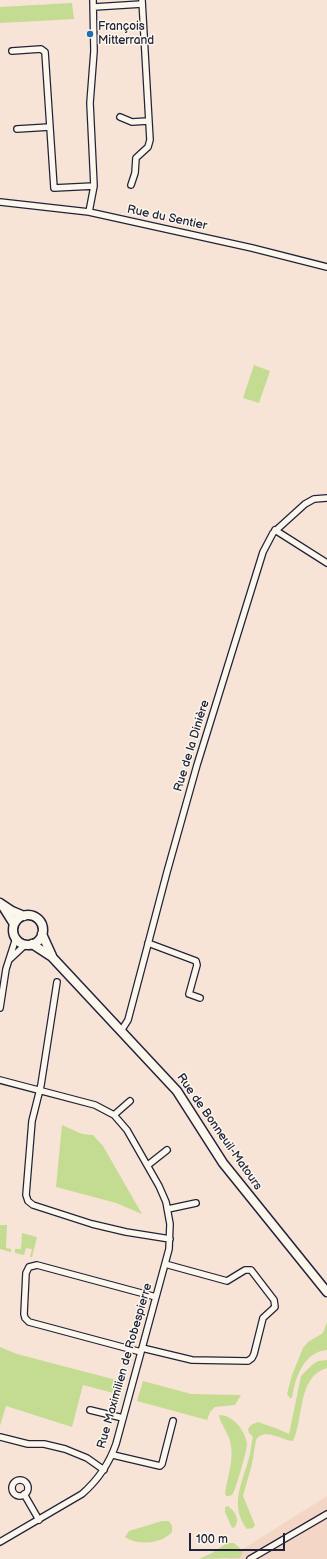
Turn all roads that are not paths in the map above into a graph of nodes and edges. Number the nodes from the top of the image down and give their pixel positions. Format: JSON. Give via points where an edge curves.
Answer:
{"nodes":[{"id":1,"x":93,"y":0,"type":"edge"},
{"id":2,"x":142,"y":2,"type":"edge"},
{"id":3,"x":94,"y":7,"type":"junction"},
{"id":4,"x":12,"y":51,"type":"dead end"},
{"id":5,"x":120,"y":117,"type":"dead end"},
{"id":6,"x":148,"y":121,"type":"junction"},
{"id":7,"x":50,"y":127,"type":"junction"},
{"id":8,"x":17,"y":129,"type":"dead end"},
{"id":9,"x":131,"y":185,"type":"dead end"},
{"id":10,"x":94,"y":186,"type":"junction"},
{"id":11,"x":0,"y":202,"type":"edge"},
{"id":12,"x":89,"y":212,"type":"junction"},
{"id":13,"x":327,"y":267,"type":"edge"},
{"id":14,"x":327,"y":498,"type":"edge"},
{"id":15,"x":276,"y":530,"type":"junction"},
{"id":16,"x":327,"y":564,"type":"edge"},
{"id":17,"x":24,"y":916,"type":"junction"},
{"id":18,"x":14,"y":924,"type":"junction"},
{"id":19,"x":42,"y":934,"type":"junction"},
{"id":20,"x":16,"y":938,"type":"junction"},
{"id":21,"x":148,"y":943,"type":"junction"},
{"id":22,"x":29,"y":944,"type":"junction"},
{"id":23,"x":52,"y":957,"type":"junction"},
{"id":24,"x":8,"y":961,"type":"junction"},
{"id":25,"x":57,"y":982,"type":"dead end"},
{"id":26,"x":200,"y":998,"type":"dead end"},
{"id":27,"x":0,"y":1008,"type":"edge"},
{"id":28,"x":121,"y":1031,"type":"junction"},
{"id":29,"x":0,"y":1080,"type":"edge"},
{"id":30,"x":39,"y":1090,"type":"junction"},
{"id":31,"x":130,"y":1102,"type":"dead end"},
{"id":32,"x":114,"y":1115,"type":"junction"},
{"id":33,"x":167,"y":1150,"type":"dead end"},
{"id":34,"x":148,"y":1165,"type":"junction"},
{"id":35,"x":196,"y":1203,"type":"dead end"},
{"id":36,"x":168,"y":1209,"type":"junction"},
{"id":37,"x":170,"y":1239,"type":"junction"},
{"id":38,"x":164,"y":1264,"type":"junction"},
{"id":39,"x":327,"y":1292,"type":"edge"},
{"id":40,"x":156,"y":1297,"type":"junction"},
{"id":41,"x":142,"y":1350,"type":"junction"},
{"id":42,"x":90,"y":1410,"type":"dead end"},
{"id":43,"x":123,"y":1418,"type":"junction"},
{"id":44,"x":173,"y":1421,"type":"dead end"},
{"id":45,"x":0,"y":1437,"type":"edge"},
{"id":46,"x":113,"y":1455,"type":"junction"},
{"id":47,"x":104,"y":1470,"type":"junction"},
{"id":48,"x":24,"y":1494,"type":"dead end"},
{"id":49,"x":327,"y":1514,"type":"edge"},
{"id":50,"x":39,"y":1520,"type":"junction"},
{"id":51,"x":0,"y":1542,"type":"edge"},
{"id":52,"x":250,"y":1559,"type":"edge"}],
"edges":[{"from":1,"to":3,"type":"street"},
{"from":2,"to":3,"type":"street"},
{"from":2,"to":6,"type":"street"},
{"from":3,"to":10,"type":"street","via":[[90,103]]},
{"from":4,"to":7,"type":"street","via":[[41,49],[44,52]]},
{"from":5,"to":6,"type":"street","via":[[129,121]]},
{"from":6,"to":9,"type":"street","via":[[149,144],[136,158]]},
{"from":7,"to":8,"type":"street"},
{"from":7,"to":10,"type":"street","via":[[54,188]]},
{"from":10,"to":12,"type":"street"},
{"from":11,"to":12,"type":"street","name":"Rue du Sentier"},
{"from":12,"to":13,"type":"street","name":"Rue du Sentier"},
{"from":14,"to":15,"type":"street","name":"Rue de la Dinière","via":[[310,501]]},
{"from":15,"to":16,"type":"street"},
{"from":15,"to":21,"type":"street","name":"Rue de la Dinière","via":[[263,552],[199,758]]},
{"from":17,"to":18,"type":"main road"},
{"from":17,"to":18,"type":"main road","via":[[0,903]]},
{"from":17,"to":19,"type":"main road","via":[[38,919]]},
{"from":18,"to":20,"type":"main road"},
{"from":19,"to":22,"type":"main road","via":[[38,940]]},
{"from":19,"to":23,"type":"main road","name":"Rue de Bonneuil-Matours"},
{"from":20,"to":22,"type":"main road"},
{"from":20,"to":24,"type":"street"},
{"from":21,"to":26,"type":"street","via":[[196,961],[189,994]]},
{"from":21,"to":28,"type":"street","name":"Rue de la Dinière","via":[[128,1020]]},
{"from":22,"to":23,"type":"main road","name":"Rue de Bonneuil-Matours"},
{"from":22,"to":24,"type":"street"},
{"from":23,"to":28,"type":"main road","name":"Rue de Bonneuil-Matours"},
{"from":24,"to":27,"type":"street"},
{"from":25,"to":30,"type":"street"},
{"from":28,"to":39,"type":"main road","name":"Rue de Bonneuil-Matours","via":[[177,1091],[223,1163]]},
{"from":29,"to":30,"type":"street","name":"Rue Maximilien de Robespierre"},
{"from":30,"to":32,"type":"street","name":"Rue Maximilien de Robespierre","via":[[95,1105]]},
{"from":30,"to":37,"type":"street","via":[[29,1140],[26,1195],[28,1201],[33,1205],[92,1224]]},
{"from":31,"to":32,"type":"street"},
{"from":32,"to":34,"type":"street","name":"Rue Maximilien de Robespierre","via":[[127,1130]]},
{"from":33,"to":34,"type":"street"},
{"from":34,"to":36,"type":"street","name":"Rue Maximilien de Robespierre","via":[[163,1193]]},
{"from":35,"to":36,"type":"street"},
{"from":36,"to":37,"type":"street","name":"Rue Maximilien de Robespierre"},
{"from":37,"to":38,"type":"street","name":"Rue Maximilien de Robespierre"},
{"from":38,"to":40,"type":"street","name":"Rue Maximilien de Robespierre"},
{"from":38,"to":41,"type":"street","via":[[227,1281],[245,1270],[251,1270],[274,1300],[275,1306],[263,1318],[254,1354],[250,1360],[192,1360]]},
{"from":40,"to":41,"type":"street","name":"Rue Maximilien de Robespierre"},
{"from":40,"to":41,"type":"street","via":[[37,1265],[29,1267],[26,1273],[24,1314],[29,1322]]},
{"from":41,"to":43,"type":"street","name":"Rue Maximilien de Robespierre"},
{"from":42,"to":43,"type":"street"},
{"from":43,"to":46,"type":"street","name":"Rue Maximilien de Robespierre"},
{"from":44,"to":46,"type":"street","via":[[160,1466]]},
{"from":45,"to":47,"type":"street","via":[[65,1449],[87,1458]]},
{"from":46,"to":47,"type":"street","name":"Rue Maximilien de Robespierre"},
{"from":47,"to":50,"type":"street","name":"Rue Maximilien de Robespierre","via":[[82,1494]]},
{"from":48,"to":50,"type":"street"},
{"from":49,"to":52,"type":"street"},
{"from":50,"to":51,"type":"street","name":"Rue Maximilien de Robespierre"}]}
